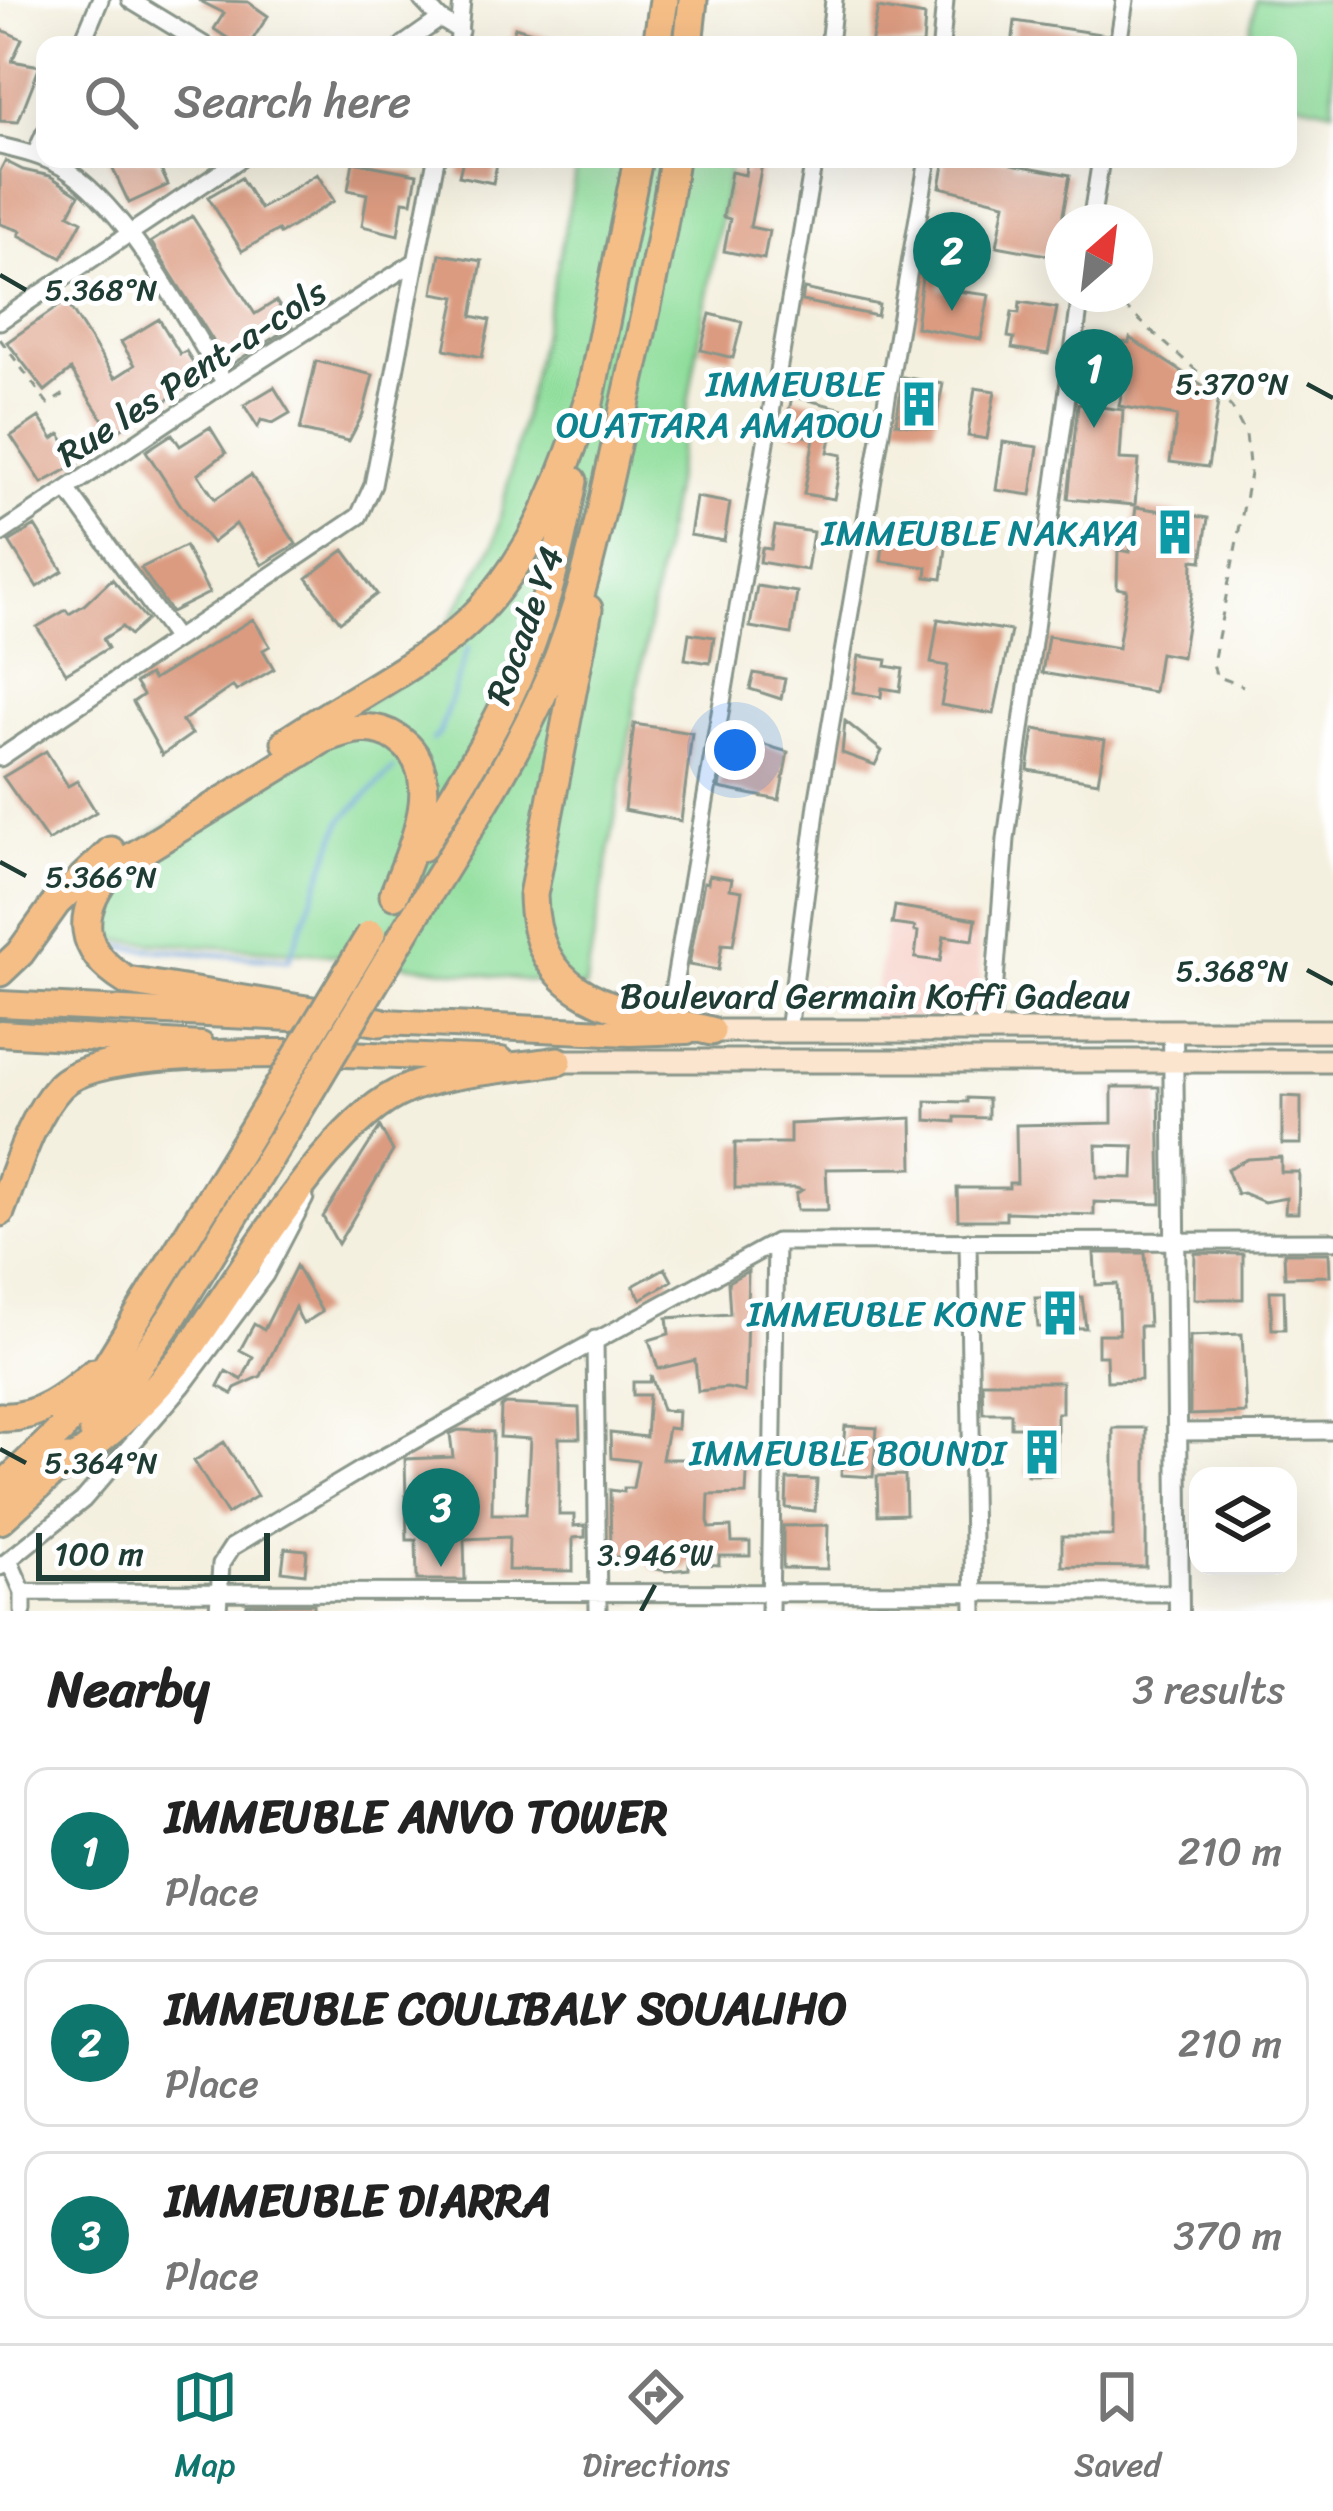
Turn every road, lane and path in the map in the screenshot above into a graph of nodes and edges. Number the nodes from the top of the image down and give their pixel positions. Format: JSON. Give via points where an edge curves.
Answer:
{"nodes":[{"id":1,"x":100,"y":0,"type":"edge"},
{"id":2,"x":130,"y":0,"type":"edge"},
{"id":3,"x":422,"y":0,"type":"edge"},
{"id":4,"x":462,"y":0,"type":"edge"},
{"id":5,"x":664,"y":0,"type":"edge"},
{"id":6,"x":693,"y":0,"type":"edge"},
{"id":7,"x":834,"y":0,"type":"edge"},
{"id":8,"x":945,"y":0,"type":"edge"},
{"id":9,"x":1125,"y":0,"type":"edge"},
{"id":10,"x":440,"y":19,"type":"junction"},
{"id":11,"x":85,"y":36,"type":"edge"},
{"id":12,"x":189,"y":36,"type":"edge"},
{"id":13,"x":416,"y":36,"type":"edge"},
{"id":14,"x":457,"y":36,"type":"edge"},
{"id":15,"x":459,"y":36,"type":"edge"},
{"id":16,"x":658,"y":36,"type":"edge"},
{"id":17,"x":689,"y":36,"type":"edge"},
{"id":18,"x":830,"y":36,"type":"edge"},
{"id":19,"x":942,"y":36,"type":"edge"},
{"id":20,"x":1119,"y":36,"type":"edge"},
{"id":21,"x":0,"y":146,"type":"edge"},
{"id":22,"x":35,"y":155,"type":"edge"},
{"id":23,"x":59,"y":168,"type":"edge"},
{"id":24,"x":227,"y":168,"type":"edge"},
{"id":25,"x":434,"y":168,"type":"edge"},
{"id":26,"x":636,"y":168,"type":"edge"},
{"id":27,"x":673,"y":168,"type":"edge"},
{"id":28,"x":812,"y":168,"type":"edge"},
{"id":29,"x":926,"y":168,"type":"edge"},
{"id":30,"x":1100,"y":168,"type":"edge"},
{"id":31,"x":1094,"y":204,"type":"edge"},
{"id":32,"x":131,"y":236,"type":"junction"},
{"id":33,"x":416,"y":262,"type":"junction"},
{"id":34,"x":1079,"y":312,"type":"edge"},
{"id":35,"x":1130,"y":312,"type":"edge"},
{"id":36,"x":0,"y":321,"type":"edge"},
{"id":37,"x":0,"y":339,"type":"edge"},
{"id":38,"x":225,"y":383,"type":"junction"},
{"id":39,"x":68,"y":392,"type":"dead end"},
{"id":40,"x":591,"y":392,"type":"junction"},
{"id":41,"x":609,"y":478,"type":"junction"},
{"id":42,"x":67,"y":488,"type":"junction"},
{"id":43,"x":0,"y":534,"type":"edge"},
{"id":44,"x":176,"y":639,"type":"junction"},
{"id":45,"x":1243,"y":686,"type":"dead end"},
{"id":46,"x":0,"y":758,"type":"edge"},
{"id":47,"x":394,"y":895,"type":"junction"},
{"id":48,"x":0,"y":972,"type":"edge"},
{"id":49,"x":0,"y":1004,"type":"edge"},
{"id":50,"x":380,"y":1022,"type":"junction"},
{"id":51,"x":667,"y":1026,"type":"junction"},
{"id":52,"x":710,"y":1031,"type":"joint"},
{"id":53,"x":788,"y":1031,"type":"junction"},
{"id":54,"x":1173,"y":1031,"type":"junction"},
{"id":55,"x":1333,"y":1031,"type":"edge"},
{"id":56,"x":0,"y":1033,"type":"edge"},
{"id":57,"x":991,"y":1033,"type":"junction"},
{"id":58,"x":315,"y":1053,"type":"junction"},
{"id":59,"x":1174,"y":1059,"type":"junction"},
{"id":60,"x":558,"y":1061,"type":"junction"},
{"id":61,"x":1333,"y":1061,"type":"edge"},
{"id":62,"x":327,"y":1158,"type":"junction"},
{"id":63,"x":0,"y":1212,"type":"edge"},
{"id":64,"x":1333,"y":1240,"type":"edge"},
{"id":65,"x":968,"y":1241,"type":"junction"},
{"id":66,"x":1175,"y":1241,"type":"junction"},
{"id":67,"x":776,"y":1242,"type":"junction"},
{"id":68,"x":126,"y":1340,"type":"junction"},
{"id":69,"x":596,"y":1340,"type":"junction"},
{"id":70,"x":0,"y":1417,"type":"edge"},
{"id":71,"x":1333,"y":1431,"type":"edge"},
{"id":72,"x":1177,"y":1432,"type":"junction"},
{"id":73,"x":60,"y":1470,"type":"junction"},
{"id":74,"x":0,"y":1489,"type":"edge"},
{"id":75,"x":0,"y":1520,"type":"edge"},
{"id":76,"x":5,"y":1563,"type":"edge"},
{"id":77,"x":23,"y":1592,"type":"junction"},
{"id":78,"x":218,"y":1593,"type":"junction"},
{"id":79,"x":974,"y":1602,"type":"edge"},
{"id":80,"x":1179,"y":1602,"type":"edge"},
{"id":81,"x":396,"y":1603,"type":"edge"},
{"id":82,"x":598,"y":1603,"type":"edge"},
{"id":83,"x":770,"y":1603,"type":"edge"},
{"id":84,"x":23,"y":1611,"type":"edge"},
{"id":85,"x":218,"y":1611,"type":"edge"}],
"edges":[{"from":1,"to":11,"type":"street"},
{"from":2,"to":12,"type":"street"},
{"from":3,"to":10,"type":"street"},
{"from":4,"to":15,"type":"street"},
{"from":5,"to":16,"type":"highway"},
{"from":6,"to":17,"type":"highway"},
{"from":7,"to":18,"type":"street"},
{"from":8,"to":19,"type":"street"},
{"from":9,"to":20,"type":"street"},
{"from":10,"to":13,"type":"street"},
{"from":10,"to":14,"type":"street"},
{"from":21,"to":22,"type":"street"},
{"from":23,"to":32,"type":"street"},
{"from":24,"to":32,"type":"street"},
{"from":25,"to":33,"type":"street"},
{"from":26,"to":40,"type":"highway","name":"Rocade Y4"},
{"from":27,"to":41,"type":"highway","name":"Rocade Y4"},
{"from":28,"to":51,"type":"street"},
{"from":29,"to":53,"type":"street","via":[[817,804]]},
{"from":30,"to":31,"type":"street"},
{"from":32,"to":36,"type":"street"},
{"from":32,"to":38,"type":"street"},
{"from":33,"to":38,"type":"street","name":"Rue les Pent-a-cols"},
{"from":33,"to":44,"type":"street","via":[[373,485],[359,516]]},
{"from":34,"to":57,"type":"street","via":[[1006,839]]},
{"from":35,"to":45,"type":"path","via":[[1208,381],[1246,435],[1250,474],[1213,663],[1220,679]]},
{"from":37,"to":39,"type":"path","via":[[48,404]]},
{"from":38,"to":42,"type":"street","name":"Rue les Pent-a-cols"},
{"from":40,"to":47,"type":"highway","name":"Rocade Y4","via":[[555,568],[523,666]]},
{"from":40,"to":48,"type":"highway","via":[[541,524],[485,604],[443,642],[109,853]]},
{"from":41,"to":51,"type":"highway","via":[[534,918],[558,976],[606,1006]]},
{"from":41,"to":73,"type":"highway","name":"Rocade Y4","bridge":true,"via":[[572,618],[518,745],[117,1400]]},
{"from":42,"to":43,"type":"street","name":"Rue les Pent-a-cols"},
{"from":42,"to":44,"type":"street"},
{"from":44,"to":46,"type":"street"},
{"from":47,"to":50,"type":"highway","via":[[423,808],[423,776],[399,739],[353,728],[112,870],[91,894],[85,924],[103,966],[128,981]]},
{"from":47,"to":68,"type":"highway","name":"Rocade Y4","bridge":true},
{"from":49,"to":50,"type":"main road"},
{"from":50,"to":51,"type":"main road","name":"Boulevard Germain Koffi Gadeau"},
{"from":51,"to":52,"type":"highway"},
{"from":52,"to":53,"type":"main road","name":"Boulevard Germain Koffi Gadeau"},
{"from":53,"to":57,"type":"main road","name":"Boulevard Germain Koffi Gadeau"},
{"from":54,"to":55,"type":"main road","name":"Boulevard Germain Koffi Gadeau"},
{"from":54,"to":57,"type":"main road","name":"Boulevard Germain Koffi Gadeau"},
{"from":54,"to":59,"type":"street"},
{"from":56,"to":58,"type":"main road"},
{"from":58,"to":60,"type":"main road","name":"Boulevard Germain Koffi Gadeau"},
{"from":58,"to":63,"type":"highway","via":[[131,1060],[70,1077],[44,1111]]},
{"from":59,"to":60,"type":"main road","name":"Boulevard Germain Koffi Gadeau"},
{"from":59,"to":61,"type":"main road","name":"Boulevard Germain Koffi Gadeau"},
{"from":59,"to":66,"type":"street"},
{"from":60,"to":62,"type":"highway","via":[[397,1092]]},
{"from":62,"to":73,"type":"highway","via":[[190,1347],[136,1408]]},
{"from":62,"to":76,"type":"street","via":[[265,1275],[215,1346],[83,1500]]},
{"from":64,"to":66,"type":"street"},
{"from":65,"to":66,"type":"street"},
{"from":65,"to":67,"type":"street"},
{"from":65,"to":79,"type":"street"},
{"from":66,"to":72,"type":"street"},
{"from":67,"to":69,"type":"street"},
{"from":67,"to":83,"type":"street"},
{"from":68,"to":70,"type":"highway","via":[[50,1406]]},
{"from":68,"to":74,"type":"highway","via":[[60,1431]]},
{"from":69,"to":78,"type":"street","via":[[232,1547]]},
{"from":69,"to":82,"type":"street"},
{"from":71,"to":72,"type":"street"},
{"from":72,"to":80,"type":"street"},
{"from":73,"to":75,"type":"highway"},
{"from":76,"to":77,"type":"street"},
{"from":77,"to":78,"type":"street"},
{"from":77,"to":84,"type":"street"},
{"from":78,"to":81,"type":"street"},
{"from":78,"to":85,"type":"street"},
{"from":79,"to":80,"type":"street"},
{"from":79,"to":83,"type":"street"},
{"from":81,"to":82,"type":"street"},
{"from":82,"to":83,"type":"street"}]}
